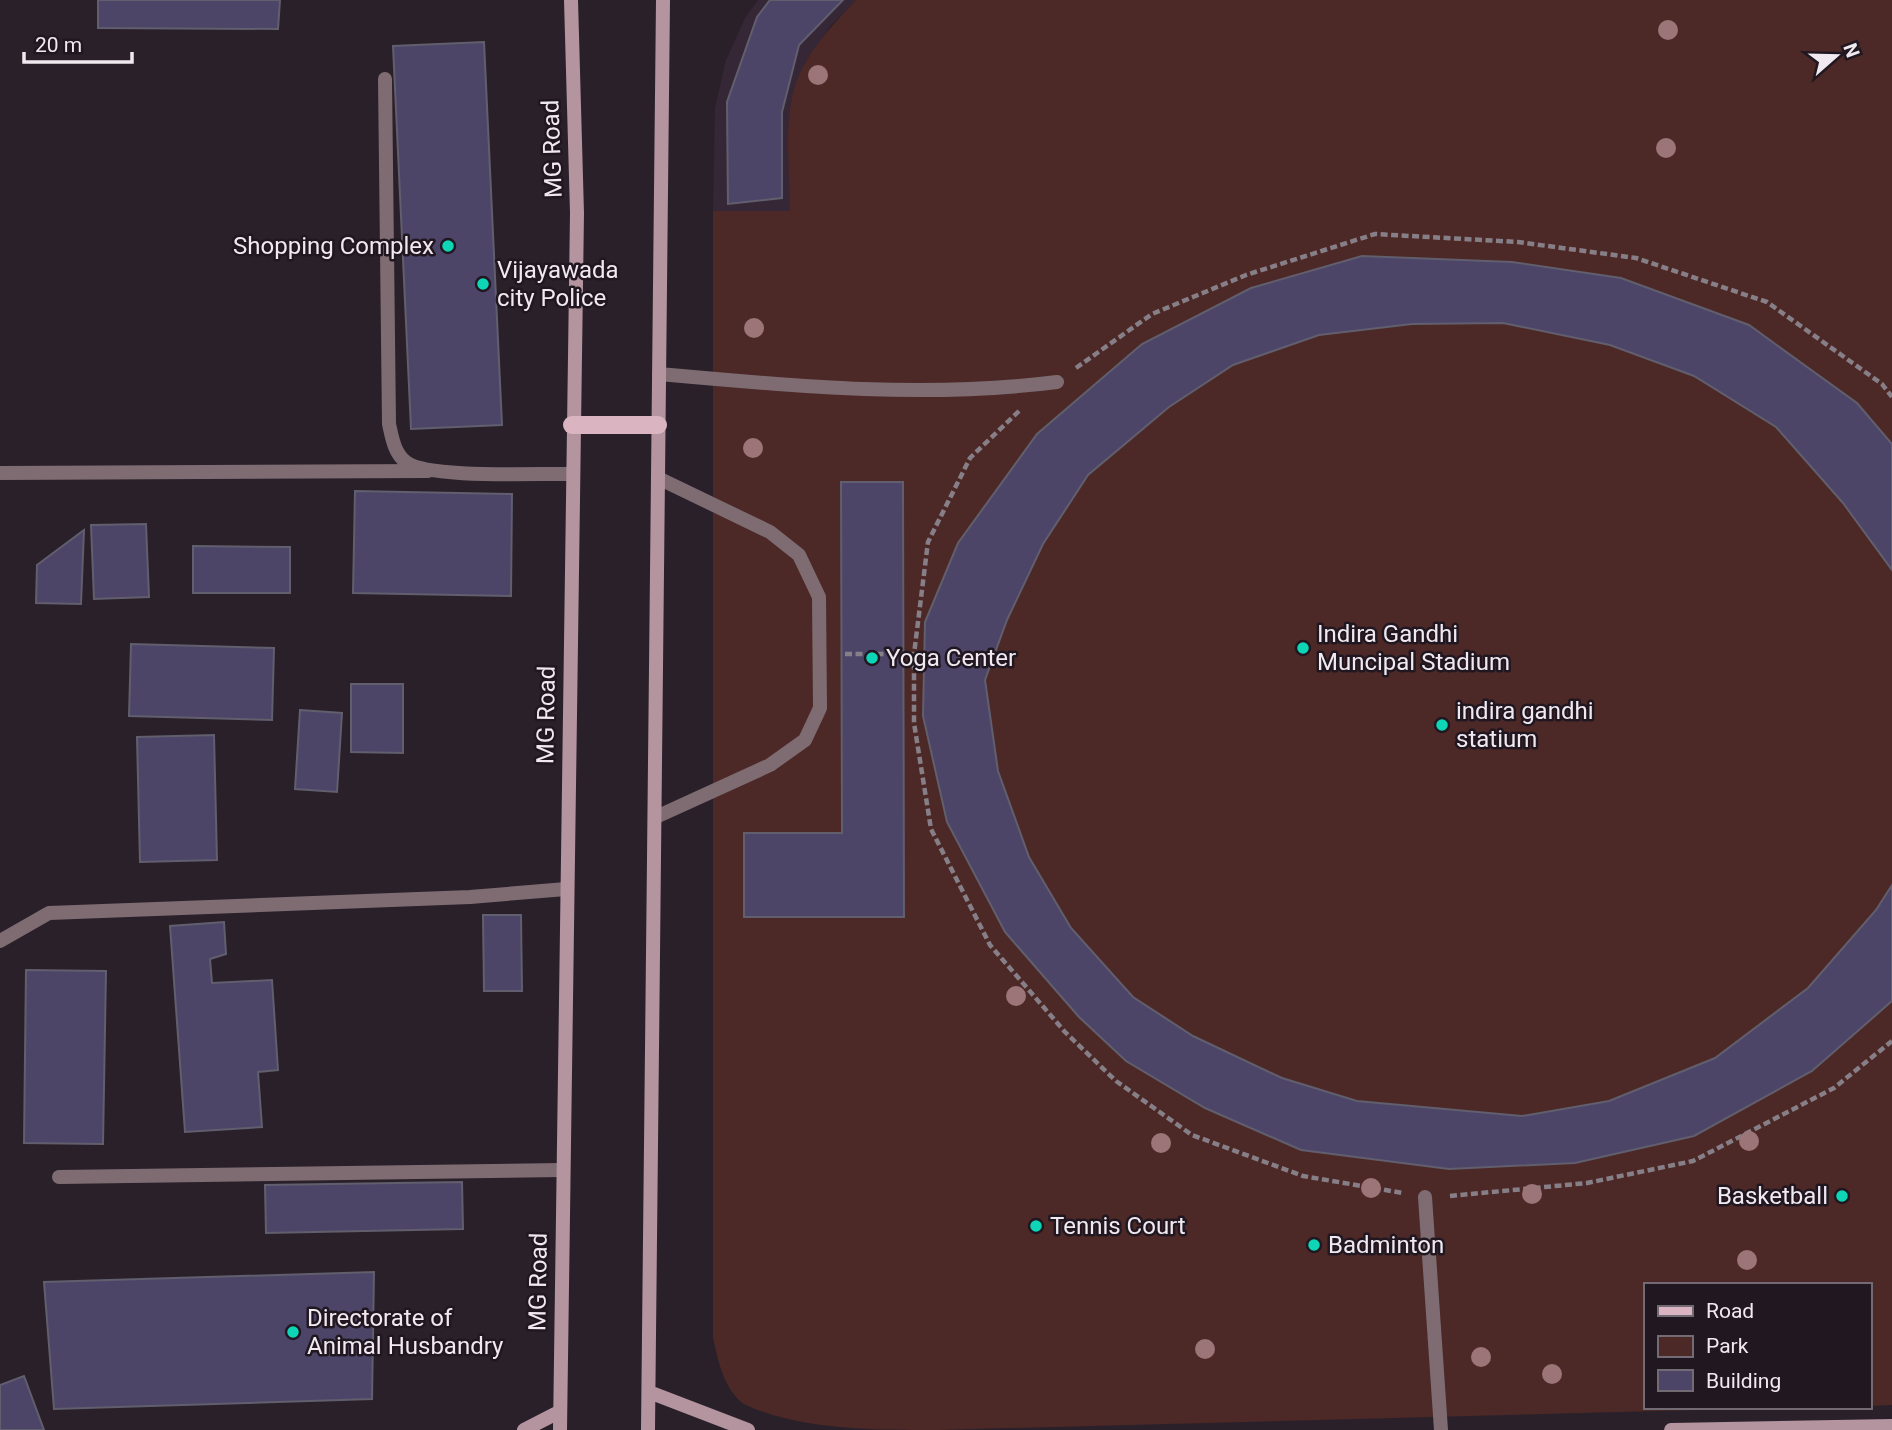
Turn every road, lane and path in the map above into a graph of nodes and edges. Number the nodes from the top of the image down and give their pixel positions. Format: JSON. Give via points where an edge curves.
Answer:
{"nodes":[{"id":1,"x":571,"y":0,"type":"edge"},
{"id":2,"x":663,"y":0,"type":"edge"},
{"id":3,"x":385,"y":79,"type":"dead end"},
{"id":4,"x":659,"y":374,"type":"junction"},
{"id":5,"x":1057,"y":382,"type":"junction"},
{"id":6,"x":1892,"y":397,"type":"edge"},
{"id":7,"x":572,"y":425,"type":"junction"},
{"id":8,"x":658,"y":425,"type":"junction"},
{"id":9,"x":429,"y":471,"type":"junction"},
{"id":10,"x":0,"y":473,"type":"edge"},
{"id":11,"x":572,"y":474,"type":"junction"},
{"id":12,"x":658,"y":478,"type":"junction"},
{"id":13,"x":914,"y":654,"type":"junction"},
{"id":14,"x":820,"y":655,"type":"junction"},
{"id":15,"x":656,"y":817,"type":"junction"},
{"id":16,"x":566,"y":888,"type":"junction"},
{"id":17,"x":0,"y":941,"type":"edge"},
{"id":18,"x":1892,"y":1041,"type":"edge"},
{"id":19,"x":562,"y":1170,"type":"junction"},
{"id":20,"x":59,"y":1177,"type":"dead end"},
{"id":21,"x":1425,"y":1197,"type":"junction"},
{"id":22,"x":649,"y":1392,"type":"junction"},
{"id":23,"x":559,"y":1412,"type":"junction"},
{"id":24,"x":1883,"y":1428,"type":"edge"},
{"id":25,"x":1777,"y":1429,"type":"edge"},
{"id":26,"x":524,"y":1430,"type":"edge"},
{"id":27,"x":560,"y":1430,"type":"edge"},
{"id":28,"x":648,"y":1430,"type":"edge"},
{"id":29,"x":748,"y":1430,"type":"edge"},
{"id":30,"x":1441,"y":1430,"type":"edge"},
{"id":31,"x":1671,"y":1430,"type":"edge"}],
"edges":[{"from":1,"to":7,"type":"main road","name":"MG Road","via":[[577,213]]},
{"from":2,"to":4,"type":"main road"},
{"from":3,"to":9,"type":"street","via":[[389,424],[394,446],[406,462]]},
{"from":4,"to":5,"type":"street","via":[[884,391],[1002,389]]},
{"from":4,"to":8,"type":"main road"},
{"from":5,"to":6,"type":"path","via":[[1152,314],[1246,275],[1374,234],[1518,242],[1636,258],[1767,302],[1882,384]]},
{"from":5,"to":13,"type":"path","via":[[1033,398],[970,458],[928,542]]},
{"from":7,"to":8,"type":"main road"},
{"from":7,"to":11,"type":"main road","name":"MG Road"},
{"from":8,"to":12,"type":"main road"},
{"from":9,"to":10,"type":"street"},
{"from":9,"to":11,"type":"street"},
{"from":11,"to":16,"type":"main road","name":"MG Road"},
{"from":12,"to":14,"type":"street","via":[[770,532],[799,555],[819,597]]},
{"from":12,"to":15,"type":"main road"},
{"from":13,"to":14,"type":"path"},
{"from":13,"to":21,"type":"path","via":[[914,723],[931,829],[990,945],[1065,1032],[1116,1081],[1192,1135],[1303,1176]]},
{"from":14,"to":15,"type":"street","via":[[820,708],[805,740],[770,765]]},
{"from":15,"to":22,"type":"main road"},
{"from":16,"to":17,"type":"street","via":[[470,897],[49,912]]},
{"from":16,"to":19,"type":"main road","name":"MG Road"},
{"from":18,"to":21,"type":"path","via":[[1834,1088],[1693,1161],[1587,1183]]},
{"from":19,"to":20,"type":"street"},
{"from":19,"to":23,"type":"main road","name":"MG Road"},
{"from":21,"to":30,"type":"street"},
{"from":22,"to":28,"type":"main road"},
{"from":22,"to":29,"type":"main road"},
{"from":23,"to":26,"type":"main road"},
{"from":23,"to":27,"type":"main road","name":"MG Road"},
{"from":24,"to":25,"type":"main road"},
{"from":25,"to":31,"type":"main road"}]}
